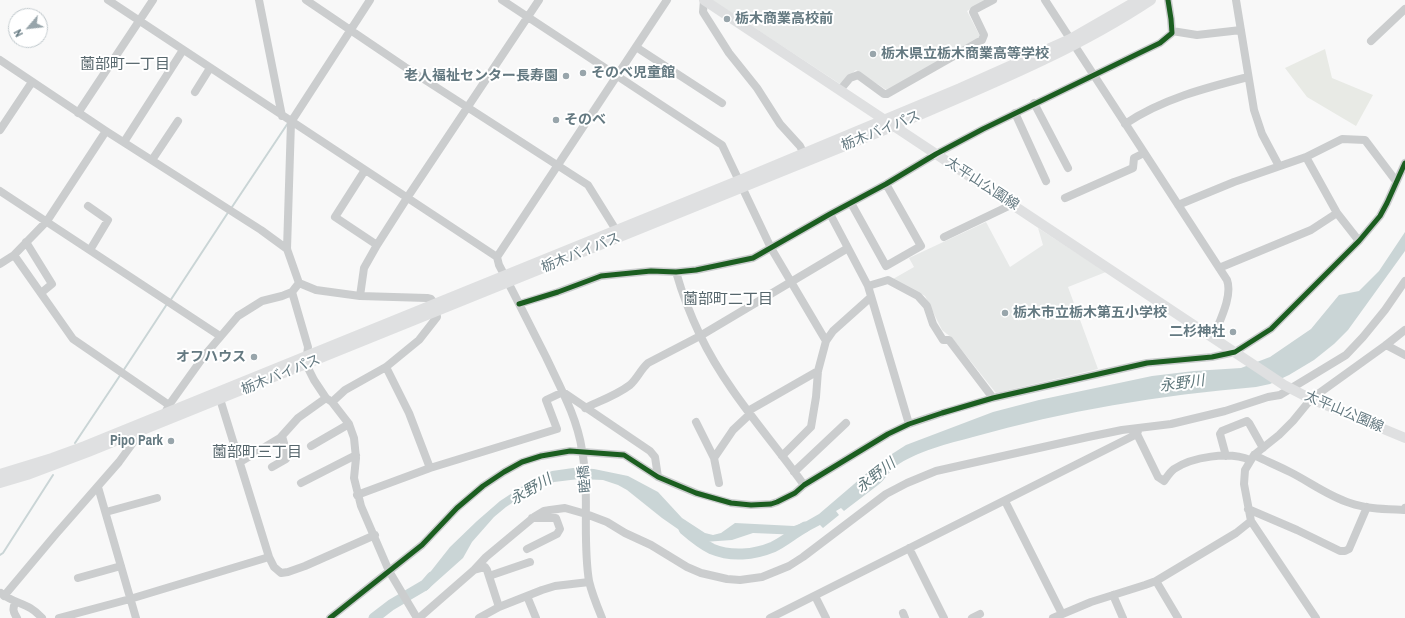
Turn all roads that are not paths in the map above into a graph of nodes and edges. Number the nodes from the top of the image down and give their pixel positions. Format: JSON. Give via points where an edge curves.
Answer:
{"nodes":[{"id":1,"x":108,"y":0,"type":"edge"},
{"id":2,"x":153,"y":0,"type":"edge"},
{"id":3,"x":259,"y":0,"type":"edge"},
{"id":4,"x":306,"y":0,"type":"edge"},
{"id":5,"x":370,"y":0,"type":"edge"},
{"id":6,"x":502,"y":0,"type":"edge"},
{"id":7,"x":539,"y":0,"type":"edge"},
{"id":8,"x":667,"y":0,"type":"edge"},
{"id":9,"x":704,"y":0,"type":"edge"},
{"id":10,"x":993,"y":0,"type":"edge"},
{"id":11,"x":1045,"y":0,"type":"edge"},
{"id":12,"x":1138,"y":0,"type":"edge"},
{"id":13,"x":1151,"y":0,"type":"edge"},
{"id":14,"x":1168,"y":0,"type":"edge"},
{"id":15,"x":1236,"y":0,"type":"edge"},
{"id":16,"x":1405,"y":9,"type":"edge"},
{"id":17,"x":528,"y":17,"type":"junction"},
{"id":18,"x":139,"y":21,"type":"junction"},
{"id":19,"x":350,"y":30,"type":"junction"},
{"id":20,"x":1241,"y":30,"type":"junction"},
{"id":21,"x":1172,"y":31,"type":"junction"},
{"id":22,"x":1370,"y":41,"type":"dead end"},
{"id":23,"x":1072,"y":43,"type":"junction"},
{"id":24,"x":636,"y":47,"type":"junction"},
{"id":25,"x":183,"y":50,"type":"junction"},
{"id":26,"x":0,"y":60,"type":"edge"},
{"id":27,"x":210,"y":68,"type":"junction"},
{"id":28,"x":1093,"y":74,"type":"junction"},
{"id":29,"x":616,"y":76,"type":"junction"},
{"id":30,"x":1248,"y":77,"type":"junction"},
{"id":31,"x":32,"y":82,"type":"junction"},
{"id":32,"x":840,"y":90,"type":"junction"},
{"id":33,"x":195,"y":92,"type":"dead end"},
{"id":34,"x":722,"y":103,"type":"dead end"},
{"id":35,"x":1034,"y":103,"type":"junction"},
{"id":36,"x":467,"y":107,"type":"junction"},
{"id":37,"x":78,"y":112,"type":"junction"},
{"id":38,"x":1014,"y":113,"type":"junction"},
{"id":39,"x":282,"y":116,"type":"junction"},
{"id":40,"x":885,"y":120,"type":"junction"},
{"id":41,"x":178,"y":121,"type":"dead end"},
{"id":42,"x":291,"y":122,"type":"junction"},
{"id":43,"x":1125,"y":124,"type":"junction"},
{"id":44,"x":894,"y":126,"type":"junction"},
{"id":45,"x":0,"y":130,"type":"edge"},
{"id":46,"x":106,"y":131,"type":"junction"},
{"id":47,"x":124,"y":142,"type":"junction"},
{"id":48,"x":1144,"y":153,"type":"junction"},
{"id":49,"x":936,"y":154,"type":"junction"},
{"id":50,"x":806,"y":157,"type":"junction"},
{"id":51,"x":1306,"y":157,"type":"junction"},
{"id":52,"x":152,"y":160,"type":"junction"},
{"id":53,"x":1405,"y":163,"type":"edge"},
{"id":54,"x":557,"y":166,"type":"junction"},
{"id":55,"x":1279,"y":166,"type":"junction"},
{"id":56,"x":1068,"y":168,"type":"dead end"},
{"id":57,"x":364,"y":170,"type":"junction"},
{"id":58,"x":1046,"y":181,"type":"dead end"},
{"id":59,"x":1396,"y":181,"type":"junction"},
{"id":60,"x":741,"y":184,"type":"junction"},
{"id":61,"x":886,"y":184,"type":"junction"},
{"id":62,"x":0,"y":192,"type":"edge"},
{"id":63,"x":407,"y":198,"type":"junction"},
{"id":64,"x":1065,"y":198,"type":"dead end"},
{"id":65,"x":851,"y":203,"type":"junction"},
{"id":66,"x":1013,"y":204,"type":"junction"},
{"id":67,"x":1178,"y":205,"type":"junction"},
{"id":68,"x":88,"y":206,"type":"dead end"},
{"id":69,"x":1337,"y":213,"type":"junction"},
{"id":70,"x":830,"y":214,"type":"junction"},
{"id":71,"x":46,"y":221,"type":"junction"},
{"id":72,"x":616,"y":230,"type":"junction"},
{"id":73,"x":944,"y":238,"type":"dead end"},
{"id":74,"x":1359,"y":241,"type":"junction"},
{"id":75,"x":26,"y":242,"type":"junction"},
{"id":76,"x":376,"y":245,"type":"junction"},
{"id":77,"x":771,"y":248,"type":"junction"},
{"id":78,"x":848,"y":248,"type":"junction"},
{"id":79,"x":287,"y":249,"type":"junction"},
{"id":80,"x":90,"y":250,"type":"junction"},
{"id":81,"x":14,"y":255,"type":"junction"},
{"id":82,"x":497,"y":257,"type":"junction"},
{"id":83,"x":0,"y":264,"type":"edge"},
{"id":84,"x":1219,"y":268,"type":"junction"},
{"id":85,"x":676,"y":272,"type":"junction"},
{"id":86,"x":507,"y":279,"type":"junction"},
{"id":87,"x":1405,"y":280,"type":"edge"},
{"id":88,"x":790,"y":281,"type":"junction"},
{"id":89,"x":299,"y":283,"type":"junction"},
{"id":90,"x":868,"y":286,"type":"junction"},
{"id":91,"x":292,"y":292,"type":"junction"},
{"id":92,"x":41,"y":293,"type":"junction"},
{"id":93,"x":360,"y":296,"type":"junction"},
{"id":94,"x":871,"y":297,"type":"junction"},
{"id":95,"x":519,"y":304,"type":"junction"},
{"id":96,"x":436,"y":308,"type":"junction"},
{"id":97,"x":1405,"y":330,"type":"edge"},
{"id":98,"x":220,"y":336,"type":"junction"},
{"id":99,"x":700,"y":336,"type":"junction"},
{"id":100,"x":1213,"y":338,"type":"junction"},
{"id":101,"x":826,"y":341,"type":"junction"},
{"id":102,"x":1386,"y":345,"type":"junction"},
{"id":103,"x":1238,"y":354,"type":"junction"},
{"id":104,"x":1405,"y":355,"type":"edge"},
{"id":105,"x":307,"y":360,"type":"junction"},
{"id":106,"x":386,"y":366,"type":"junction"},
{"id":107,"x":818,"y":371,"type":"junction"},
{"id":108,"x":1287,"y":387,"type":"junction"},
{"id":109,"x":563,"y":392,"type":"junction"},
{"id":110,"x":993,"y":398,"type":"junction"},
{"id":111,"x":220,"y":399,"type":"junction"},
{"id":112,"x":1311,"y":399,"type":"junction"},
{"id":113,"x":329,"y":400,"type":"junction"},
{"id":114,"x":585,"y":408,"type":"junction"},
{"id":115,"x":167,"y":409,"type":"junction"},
{"id":116,"x":749,"y":412,"type":"junction"},
{"id":117,"x":155,"y":421,"type":"junction"},
{"id":118,"x":696,"y":422,"type":"dead end"},
{"id":119,"x":846,"y":423,"type":"dead end"},
{"id":120,"x":349,"y":424,"type":"junction"},
{"id":121,"x":909,"y":424,"type":"junction"},
{"id":122,"x":142,"y":430,"type":"junction"},
{"id":123,"x":1138,"y":431,"type":"junction"},
{"id":124,"x":282,"y":436,"type":"junction"},
{"id":125,"x":1405,"y":438,"type":"edge"},
{"id":126,"x":311,"y":446,"type":"dead end"},
{"id":127,"x":1263,"y":448,"type":"junction"},
{"id":128,"x":583,"y":453,"type":"junction"},
{"id":129,"x":356,"y":455,"type":"junction"},
{"id":130,"x":782,"y":456,"type":"junction"},
{"id":131,"x":1226,"y":456,"type":"junction"},
{"id":132,"x":714,"y":458,"type":"junction"},
{"id":133,"x":1252,"y":458,"type":"junction"},
{"id":134,"x":240,"y":462,"type":"junction"},
{"id":135,"x":272,"y":467,"type":"dead end"},
{"id":136,"x":430,"y":468,"type":"junction"},
{"id":137,"x":794,"y":472,"type":"junction"},
{"id":138,"x":0,"y":474,"type":"edge"},
{"id":139,"x":658,"y":477,"type":"junction"},
{"id":140,"x":0,"y":483,"type":"edge"},
{"id":141,"x":301,"y":483,"type":"dead end"},
{"id":142,"x":719,"y":483,"type":"dead end"},
{"id":143,"x":804,"y":485,"type":"junction"},
{"id":144,"x":98,"y":487,"type":"junction"},
{"id":145,"x":357,"y":495,"type":"junction"},
{"id":146,"x":157,"y":498,"type":"dead end"},
{"id":147,"x":1004,"y":501,"type":"junction"},
{"id":148,"x":1367,"y":507,"type":"junction"},
{"id":149,"x":1405,"y":508,"type":"edge"},
{"id":150,"x":1248,"y":509,"type":"junction"},
{"id":151,"x":106,"y":512,"type":"junction"},
{"id":152,"x":586,"y":514,"type":"junction"},
{"id":153,"x":532,"y":518,"type":"junction"},
{"id":154,"x":1251,"y":521,"type":"junction"},
{"id":155,"x":375,"y":536,"type":"junction"},
{"id":156,"x":909,"y":548,"type":"junction"},
{"id":157,"x":527,"y":550,"type":"dead end"},
{"id":158,"x":269,"y":557,"type":"junction"},
{"id":159,"x":530,"y":562,"type":"dead end"},
{"id":160,"x":121,"y":566,"type":"junction"},
{"id":161,"x":474,"y":570,"type":"junction"},
{"id":162,"x":391,"y":574,"type":"junction"},
{"id":163,"x":489,"y":576,"type":"junction"},
{"id":164,"x":78,"y":578,"type":"dead end"},
{"id":165,"x":1156,"y":581,"type":"junction"},
{"id":166,"x":590,"y":582,"type":"junction"},
{"id":167,"x":2,"y":594,"type":"edge"},
{"id":168,"x":1113,"y":595,"type":"junction"},
{"id":169,"x":527,"y":596,"type":"junction"},
{"id":170,"x":814,"y":596,"type":"junction"},
{"id":171,"x":130,"y":599,"type":"junction"},
{"id":172,"x":16,"y":602,"type":"junction"},
{"id":173,"x":499,"y":607,"type":"junction"},
{"id":174,"x":980,"y":614,"type":"dead end"},
{"id":175,"x":1062,"y":614,"type":"junction"},
{"id":176,"x":785,"y":615,"type":"edge"},
{"id":177,"x":417,"y":616,"type":"edge"},
{"id":178,"x":17,"y":618,"type":"edge"},
{"id":179,"x":42,"y":618,"type":"edge"},
{"id":180,"x":60,"y":618,"type":"edge"},
{"id":181,"x":136,"y":618,"type":"edge"},
{"id":182,"x":330,"y":618,"type":"edge"},
{"id":183,"x":479,"y":618,"type":"edge"},
{"id":184,"x":536,"y":618,"type":"edge"},
{"id":185,"x":602,"y":618,"type":"edge"},
{"id":186,"x":770,"y":618,"type":"edge"},
{"id":187,"x":826,"y":618,"type":"edge"},
{"id":188,"x":944,"y":618,"type":"edge"},
{"id":189,"x":972,"y":618,"type":"edge"},
{"id":190,"x":1053,"y":618,"type":"edge"},
{"id":191,"x":1124,"y":618,"type":"edge"},
{"id":192,"x":1178,"y":618,"type":"edge"},
{"id":193,"x":1316,"y":618,"type":"edge"}],
"edges":[{"from":1,"to":18,"type":"street"},
{"from":2,"to":18,"type":"street"},
{"from":3,"to":39,"type":"street"},
{"from":4,"to":19,"type":"street"},
{"from":5,"to":19,"type":"street"},
{"from":6,"to":17,"type":"street"},
{"from":7,"to":17,"type":"street"},
{"from":8,"to":24,"type":"street"},
{"from":9,"to":32,"type":"main road","name":"太平山公園線"},
{"from":9,"to":50,"type":"street","via":[[703,12],[780,124],[800,146]]},
{"from":10,"to":32,"type":"street","via":[[973,12],[984,34],[982,40],[887,94],[858,75],[850,78]]},
{"from":11,"to":23,"type":"street"},
{"from":12,"to":23,"type":"main road","name":"栃木バイパス"},
{"from":13,"to":23,"type":"main road","name":"栃木バイパス","via":[[1118,21]]},
{"from":14,"to":21,"type":"street"},
{"from":15,"to":20,"type":"street"},
{"from":16,"to":22,"type":"street"},
{"from":17,"to":29,"type":"street"},
{"from":17,"to":36,"type":"street"},
{"from":18,"to":25,"type":"street"},
{"from":18,"to":37,"type":"street"},
{"from":19,"to":36,"type":"street"},
{"from":19,"to":42,"type":"street"},
{"from":20,"to":21,"type":"street","via":[[1197,35]]},
{"from":20,"to":30,"type":"street"},
{"from":21,"to":28,"type":"street","via":[[1160,43]]},
{"from":23,"to":28,"type":"street"},
{"from":23,"to":40,"type":"main road","name":"栃木バイパス"},
{"from":23,"to":44,"type":"main road","name":"栃木バイパス","via":[[1012,75]]},
{"from":24,"to":29,"type":"street"},
{"from":24,"to":34,"type":"street"},
{"from":25,"to":27,"type":"street"},
{"from":25,"to":47,"type":"street"},
{"from":26,"to":31,"type":"street"},
{"from":27,"to":33,"type":"street"},
{"from":27,"to":39,"type":"street"},
{"from":28,"to":35,"type":"street"},
{"from":28,"to":43,"type":"street"},
{"from":29,"to":54,"type":"street"},
{"from":29,"to":60,"type":"street","via":[[722,145]]},
{"from":30,"to":43,"type":"street","via":[[1168,100]]},
{"from":30,"to":55,"type":"street","via":[[1254,110],[1262,134]]},
{"from":31,"to":37,"type":"street"},
{"from":31,"to":45,"type":"street"},
{"from":32,"to":40,"type":"main road","name":"太平山公園線"},
{"from":35,"to":38,"type":"street"},
{"from":35,"to":56,"type":"street"},
{"from":36,"to":54,"type":"street"},
{"from":36,"to":63,"type":"street"},
{"from":37,"to":46,"type":"street"},
{"from":38,"to":49,"type":"street"},
{"from":38,"to":58,"type":"street"},
{"from":39,"to":42,"type":"street"},
{"from":40,"to":44,"type":"main road","name":"太平山公園線"},
{"from":40,"to":50,"type":"main road","name":"栃木バイパス"},
{"from":41,"to":52,"type":"street"},
{"from":42,"to":57,"type":"street"},
{"from":42,"to":79,"type":"street"},
{"from":43,"to":48,"type":"street"},
{"from":44,"to":49,"type":"main road","name":"太平山公園線"},
{"from":44,"to":50,"type":"main road","name":"栃木バイパス"},
{"from":46,"to":47,"type":"street"},
{"from":46,"to":71,"type":"street"},
{"from":47,"to":52,"type":"street"},
{"from":48,"to":64,"type":"street","via":[[1134,158],[1133,168]]},
{"from":48,"to":67,"type":"street"},
{"from":49,"to":61,"type":"street"},
{"from":49,"to":66,"type":"main road","name":"太平山公園線"},
{"from":50,"to":60,"type":"main road","name":"栃木バイパス"},
{"from":51,"to":55,"type":"street"},
{"from":51,"to":59,"type":"street","via":[[1342,139],[1365,140]]},
{"from":51,"to":69,"type":"street"},
{"from":52,"to":79,"type":"street","via":[[262,230]]},
{"from":53,"to":59,"type":"street"},
{"from":54,"to":72,"type":"street","via":[[590,187]]},
{"from":54,"to":82,"type":"street"},
{"from":55,"to":67,"type":"street"},
{"from":57,"to":63,"type":"street"},
{"from":57,"to":76,"type":"street","via":[[335,217]]},
{"from":59,"to":74,"type":"street","via":[[1380,216]]},
{"from":60,"to":72,"type":"main road","name":"栃木バイパス"},
{"from":60,"to":77,"type":"street"},
{"from":60,"to":86,"type":"main road","name":"栃木バイパス"},
{"from":61,"to":65,"type":"street"},
{"from":61,"to":65,"type":"street","via":[[921,246],[886,266]]},
{"from":62,"to":71,"type":"street"},
{"from":63,"to":76,"type":"street"},
{"from":63,"to":82,"type":"street"},
{"from":65,"to":70,"type":"street"},
{"from":66,"to":73,"type":"street"},
{"from":66,"to":100,"type":"main road","name":"太平山公園線"},
{"from":67,"to":84,"type":"street"},
{"from":68,"to":80,"type":"street","via":[[108,220]]},
{"from":69,"to":74,"type":"street"},
{"from":69,"to":84,"type":"street","via":[[1311,230]]},
{"from":70,"to":77,"type":"street"},
{"from":70,"to":78,"type":"street"},
{"from":71,"to":75,"type":"street"},
{"from":71,"to":80,"type":"street"},
{"from":72,"to":86,"type":"main road","name":"栃木バイパス"},
{"from":74,"to":103,"type":"street","via":[[1271,329]]},
{"from":75,"to":81,"type":"street"},
{"from":75,"to":92,"type":"street","via":[[52,284]]},
{"from":76,"to":93,"type":"street","via":[[364,268]]},
{"from":77,"to":85,"type":"street","via":[[754,258]]},
{"from":77,"to":88,"type":"street"},
{"from":78,"to":88,"type":"street"},
{"from":78,"to":90,"type":"street"},
{"from":79,"to":89,"type":"street"},
{"from":80,"to":98,"type":"street"},
{"from":81,"to":83,"type":"street"},
{"from":81,"to":92,"type":"street"},
{"from":82,"to":86,"type":"street","name":"睦橋"},
{"from":84,"to":100,"type":"street","via":[[1227,280],[1229,291]]},
{"from":85,"to":95,"type":"street","via":[[651,271],[601,276]]},
{"from":85,"to":99,"type":"street"},
{"from":86,"to":95,"type":"street","name":"睦橋"},
{"from":86,"to":96,"type":"main road","name":"栃木バイパス"},
{"from":87,"to":108,"type":"street","via":[[1363,337],[1346,355]]},
{"from":88,"to":99,"type":"street"},
{"from":88,"to":101,"type":"street"},
{"from":89,"to":91,"type":"street"},
{"from":89,"to":93,"type":"street","via":[[316,290]]},
{"from":90,"to":94,"type":"street"},
{"from":90,"to":110,"type":"street","via":[[888,280],[918,296],[927,306],[933,324],[943,340],[950,340]]},
{"from":91,"to":98,"type":"street","via":[[262,301],[249,308]]},
{"from":91,"to":105,"type":"street","via":[[308,347]]},
{"from":92,"to":115,"type":"street","via":[[73,339]]},
{"from":93,"to":96,"type":"street","via":[[427,298]]},
{"from":94,"to":101,"type":"street","via":[[833,330]]},
{"from":94,"to":121,"type":"street"},
{"from":95,"to":109,"type":"street","name":"睦橋"},
{"from":96,"to":105,"type":"main road","name":"栃木バイパス"},
{"from":96,"to":106,"type":"street","via":[[437,317],[418,340]]},
{"from":97,"to":102,"type":"street"},
{"from":98,"to":115,"type":"street"},
{"from":99,"to":114,"type":"street","via":[[648,363],[631,384]]},
{"from":99,"to":116,"type":"street"},
{"from":100,"to":103,"type":"main road","name":"太平山公園線"},
{"from":101,"to":107,"type":"street"},
{"from":102,"to":104,"type":"street"},
{"from":102,"to":112,"type":"street"},
{"from":103,"to":108,"type":"main road","name":"太平山公園線"},
{"from":103,"to":110,"type":"street","via":[[1147,363]]},
{"from":105,"to":111,"type":"main road","name":"栃木バイパス"},
{"from":105,"to":113,"type":"street","via":[[314,380]]},
{"from":105,"to":115,"type":"main road","name":"栃木バイパス"},
{"from":106,"to":113,"type":"street"},
{"from":106,"to":136,"type":"street","via":[[409,413]]},
{"from":107,"to":116,"type":"street"},
{"from":107,"to":130,"type":"street","via":[[811,427]]},
{"from":108,"to":112,"type":"main road","name":"太平山公園線"},
{"from":108,"to":123,"type":"street","via":[[1280,395]]},
{"from":109,"to":114,"type":"street"},
{"from":109,"to":128,"type":"street","name":"睦橋"},
{"from":109,"to":136,"type":"street","via":[[546,400],[557,429]]},
{"from":110,"to":121,"type":"street"},
{"from":111,"to":117,"type":"main road","name":"栃木バイパス"},
{"from":111,"to":134,"type":"street"},
{"from":112,"to":125,"type":"main road","name":"太平山公園線"},
{"from":112,"to":127,"type":"street","via":[[1293,421]]},
{"from":113,"to":120,"type":"street"},
{"from":113,"to":124,"type":"street","via":[[298,418]]},
{"from":114,"to":139,"type":"street","via":[[650,451],[655,458]]},
{"from":115,"to":117,"type":"main road","name":"栃木バイパス"},
{"from":116,"to":130,"type":"street"},
{"from":116,"to":132,"type":"street"},
{"from":117,"to":122,"type":"main road","name":"栃木バイパス"},
{"from":117,"to":138,"type":"main road","name":"栃木バイパス"},
{"from":118,"to":132,"type":"street"},
{"from":119,"to":137,"type":"street"},
{"from":120,"to":126,"type":"street"},
{"from":120,"to":129,"type":"street"},
{"from":121,"to":143,"type":"street"},
{"from":122,"to":140,"type":"main road","name":"栃木バイパス","via":[[55,465]]},
{"from":122,"to":144,"type":"street"},
{"from":123,"to":131,"type":"street","via":[[1158,477],[1164,481],[1173,470],[1192,460]]},
{"from":123,"to":147,"type":"street"},
{"from":123,"to":152,"type":"street","via":[[1122,430],[1066,441],[936,471],[886,494],[789,566],[751,579],[727,580],[701,573],[607,522]]},
{"from":124,"to":134,"type":"street"},
{"from":124,"to":135,"type":"street","via":[[286,459]]},
{"from":127,"to":131,"type":"street","via":[[1247,421],[1220,434]]},
{"from":127,"to":133,"type":"street"},
{"from":128,"to":139,"type":"street","via":[[624,455]]},
{"from":128,"to":152,"type":"street","name":"睦橋"},
{"from":128,"to":162,"type":"street","via":[[570,450],[541,456],[522,462],[504,472],[457,508]]},
{"from":129,"to":141,"type":"street"},
{"from":129,"to":145,"type":"street","via":[[354,478]]},
{"from":130,"to":137,"type":"street"},
{"from":131,"to":133,"type":"street"},
{"from":132,"to":142,"type":"street"},
{"from":133,"to":148,"type":"street","via":[[1290,472],[1349,503]]},
{"from":133,"to":150,"type":"street","via":[[1245,470],[1244,484]]},
{"from":134,"to":158,"type":"street"},
{"from":136,"to":145,"type":"street"},
{"from":137,"to":143,"type":"street"},
{"from":139,"to":143,"type":"street","via":[[710,497],[751,505],[777,502]]},
{"from":144,"to":151,"type":"street"},
{"from":144,"to":167,"type":"street"},
{"from":145,"to":155,"type":"street"},
{"from":146,"to":151,"type":"street"},
{"from":147,"to":156,"type":"street"},
{"from":147,"to":175,"type":"street"},
{"from":148,"to":149,"type":"street","via":[[1404,510]]},
{"from":148,"to":150,"type":"street","via":[[1349,548],[1345,551]]},
{"from":150,"to":154,"type":"street"},
{"from":151,"to":160,"type":"street"},
{"from":152,"to":153,"type":"street","via":[[565,508],[544,511]]},
{"from":152,"to":166,"type":"street","name":"睦橋","via":[[586,551]]},
{"from":153,"to":157,"type":"street","via":[[556,518],[560,529],[556,534]]},
{"from":153,"to":161,"type":"street"},
{"from":154,"to":165,"type":"street","via":[[1231,536]]},
{"from":154,"to":193,"type":"street"},
{"from":155,"to":158,"type":"street","via":[[288,572],[280,573]]},
{"from":155,"to":162,"type":"street"},
{"from":156,"to":170,"type":"street"},
{"from":156,"to":188,"type":"street"},
{"from":158,"to":171,"type":"street"},
{"from":159,"to":163,"type":"street"},
{"from":160,"to":164,"type":"street"},
{"from":160,"to":171,"type":"street"},
{"from":161,"to":163,"type":"street","via":[[485,567]]},
{"from":161,"to":177,"type":"street"},
{"from":162,"to":177,"type":"street"},
{"from":162,"to":182,"type":"street"},
{"from":163,"to":173,"type":"street"},
{"from":165,"to":168,"type":"street"},
{"from":165,"to":192,"type":"street"},
{"from":166,"to":169,"type":"street","via":[[555,586]]},
{"from":166,"to":185,"type":"street","name":"睦橋"},
{"from":167,"to":172,"type":"street"},
{"from":168,"to":175,"type":"street"},
{"from":168,"to":191,"type":"street"},
{"from":169,"to":173,"type":"street"},
{"from":169,"to":184,"type":"street"},
{"from":170,"to":176,"type":"street"},
{"from":170,"to":187,"type":"street"},
{"from":171,"to":180,"type":"street"},
{"from":171,"to":181,"type":"street"},
{"from":172,"to":178,"type":"street","via":[[13,610]]},
{"from":172,"to":179,"type":"street","via":[[27,605]]},
{"from":173,"to":183,"type":"street"},
{"from":174,"to":189,"type":"street"},
{"from":175,"to":190,"type":"street"},
{"from":176,"to":186,"type":"street"}]}
